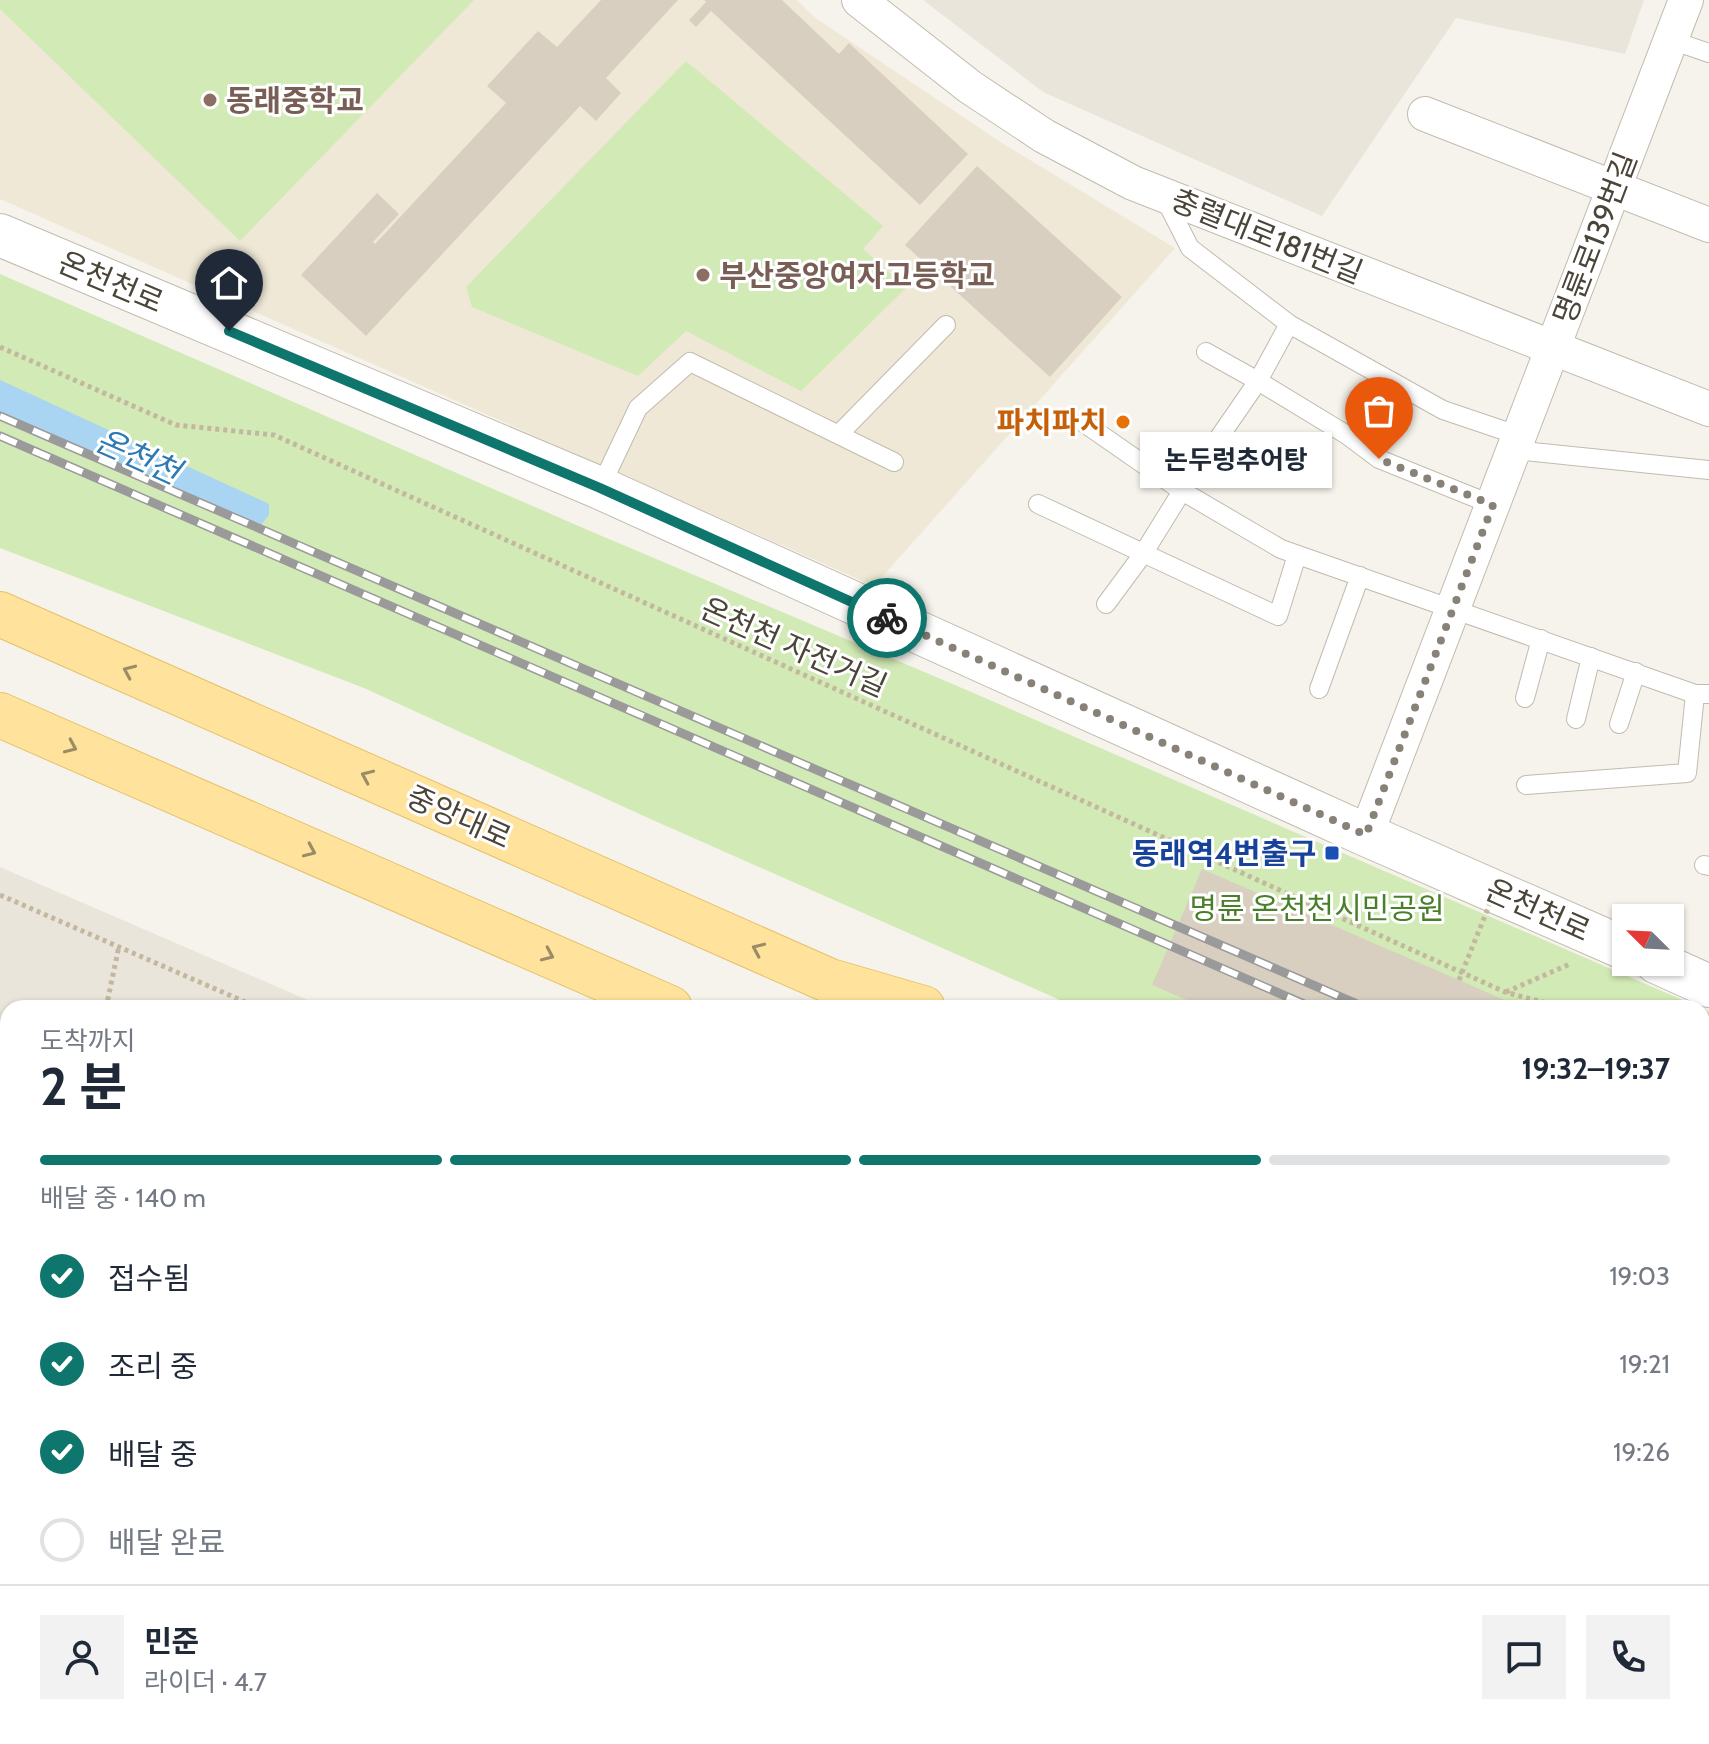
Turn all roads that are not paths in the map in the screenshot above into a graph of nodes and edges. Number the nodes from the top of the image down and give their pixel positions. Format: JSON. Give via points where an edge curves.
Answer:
{"nodes":[{"id":1,"x":859,"y":0,"type":"edge"},
{"id":2,"x":1686,"y":0,"type":"edge"},
{"id":3,"x":1671,"y":40,"type":"junction"},
{"id":4,"x":1709,"y":53,"type":"edge"},
{"id":5,"x":1425,"y":114,"type":"dead end"},
{"id":6,"x":1613,"y":189,"type":"junction"},
{"id":7,"x":1163,"y":195,"type":"junction"},
{"id":8,"x":1709,"y":225,"type":"edge"},
{"id":9,"x":0,"y":235,"type":"edge"},
{"id":10,"x":1289,"y":324,"type":"junction"},
{"id":11,"x":946,"y":325,"type":"dead end"},
{"id":12,"x":1554,"y":346,"type":"junction"},
{"id":13,"x":1206,"y":352,"type":"dead end"},
{"id":14,"x":1258,"y":381,"type":"junction"},
{"id":15,"x":1709,"y":409,"type":"edge"},
{"id":16,"x":1084,"y":423,"type":"dead end"},
{"id":17,"x":839,"y":434,"type":"junction"},
{"id":18,"x":1517,"y":443,"type":"junction"},
{"id":19,"x":894,"y":462,"type":"dead end"},
{"id":20,"x":1709,"y":470,"type":"edge"},
{"id":21,"x":600,"y":488,"type":"junction"},
{"id":22,"x":1182,"y":491,"type":"junction"},
{"id":23,"x":1038,"y":504,"type":"dead end"},
{"id":24,"x":1493,"y":505,"type":"junction"},
{"id":25,"x":1143,"y":554,"type":"junction"},
{"id":26,"x":1297,"y":555,"type":"junction"},
{"id":27,"x":1360,"y":576,"type":"junction"},
{"id":28,"x":1106,"y":604,"type":"dead end"},
{"id":29,"x":1453,"y":609,"type":"junction"},
{"id":30,"x":0,"y":614,"type":"edge"},
{"id":31,"x":1541,"y":639,"type":"junction"},
{"id":32,"x":1591,"y":657,"type":"junction"},
{"id":33,"x":1636,"y":672,"type":"junction"},
{"id":34,"x":1319,"y":689,"type":"dead end"},
{"id":35,"x":1702,"y":694,"type":"edge"},
{"id":36,"x":1525,"y":698,"type":"dead end"},
{"id":37,"x":0,"y":715,"type":"edge"},
{"id":38,"x":1576,"y":719,"type":"dead end"},
{"id":39,"x":1619,"y":724,"type":"dead end"},
{"id":40,"x":1526,"y":785,"type":"dead end"},
{"id":41,"x":1366,"y":835,"type":"junction"},
{"id":42,"x":1612,"y":943,"type":"edge"},
{"id":43,"x":1684,"y":975,"type":"edge"},
{"id":44,"x":830,"y":981,"type":"junction"},
{"id":45,"x":1709,"y":986,"type":"edge"},
{"id":46,"x":652,"y":1000,"type":"edge"},
{"id":47,"x":860,"y":1000,"type":"edge"},
{"id":48,"x":895,"y":1000,"type":"edge"}],
"edges":[{"from":1,"to":7,"type":"street","name":"충렬대로181번길","via":[[970,87],[1044,136]]},
{"from":2,"to":3,"type":"street","name":"명륜로139번길"},
{"from":3,"to":4,"type":"lane"},
{"from":3,"to":6,"type":"street","name":"명륜로139번길"},
{"from":5,"to":6,"type":"street"},
{"from":6,"to":8,"type":"street"},
{"from":6,"to":12,"type":"street","name":"명륜로139번길"},
{"from":7,"to":10,"type":"lane","via":[[1190,248]]},
{"from":7,"to":12,"type":"street","name":"충렬대로181번길"},
{"from":9,"to":21,"type":"street","name":"온천천로"},
{"from":10,"to":14,"type":"lane"},
{"from":10,"to":18,"type":"lane","via":[[1443,410]]},
{"from":11,"to":17,"type":"lane"},
{"from":12,"to":15,"type":"street","name":"충렬대로181번길"},
{"from":12,"to":18,"type":"street","name":"명륜로139번길"},
{"from":13,"to":14,"type":"lane"},
{"from":14,"to":22,"type":"lane"},
{"from":14,"to":24,"type":"lane","via":[[1379,459]]},
{"from":16,"to":22,"type":"lane"},
{"from":17,"to":19,"type":"lane"},
{"from":17,"to":21,"type":"lane","via":[[690,362],[638,408]]},
{"from":18,"to":20,"type":"lane"},
{"from":18,"to":24,"type":"street","name":"명륜로139번길"},
{"from":21,"to":41,"type":"street","name":"온천천로"},
{"from":22,"to":25,"type":"lane"},
{"from":22,"to":26,"type":"lane"},
{"from":23,"to":25,"type":"lane"},
{"from":24,"to":29,"type":"street","name":"명륜로139번길"},
{"from":25,"to":26,"type":"lane","via":[[1278,616]]},
{"from":25,"to":28,"type":"lane"},
{"from":26,"to":27,"type":"lane"},
{"from":27,"to":29,"type":"lane"},
{"from":27,"to":34,"type":"lane"},
{"from":29,"to":31,"type":"lane"},
{"from":29,"to":41,"type":"street","name":"명륜로139번길"},
{"from":44,"to":30,"type":"main road","name":"중앙대로","one_way":true},
{"from":31,"to":32,"type":"lane"},
{"from":31,"to":36,"type":"lane"},
{"from":32,"to":33,"type":"lane"},
{"from":32,"to":38,"type":"lane"},
{"from":33,"to":35,"type":"lane"},
{"from":33,"to":39,"type":"lane"},
{"from":35,"to":40,"type":"lane","via":[[1687,773]]},
{"from":37,"to":46,"type":"main road","one_way":true},
{"from":41,"to":42,"type":"street","name":"온천천로"},
{"from":43,"to":45,"type":"street"},
{"from":44,"to":47,"type":"main road"},
{"from":44,"to":48,"type":"main road","name":"중앙대로"}]}
